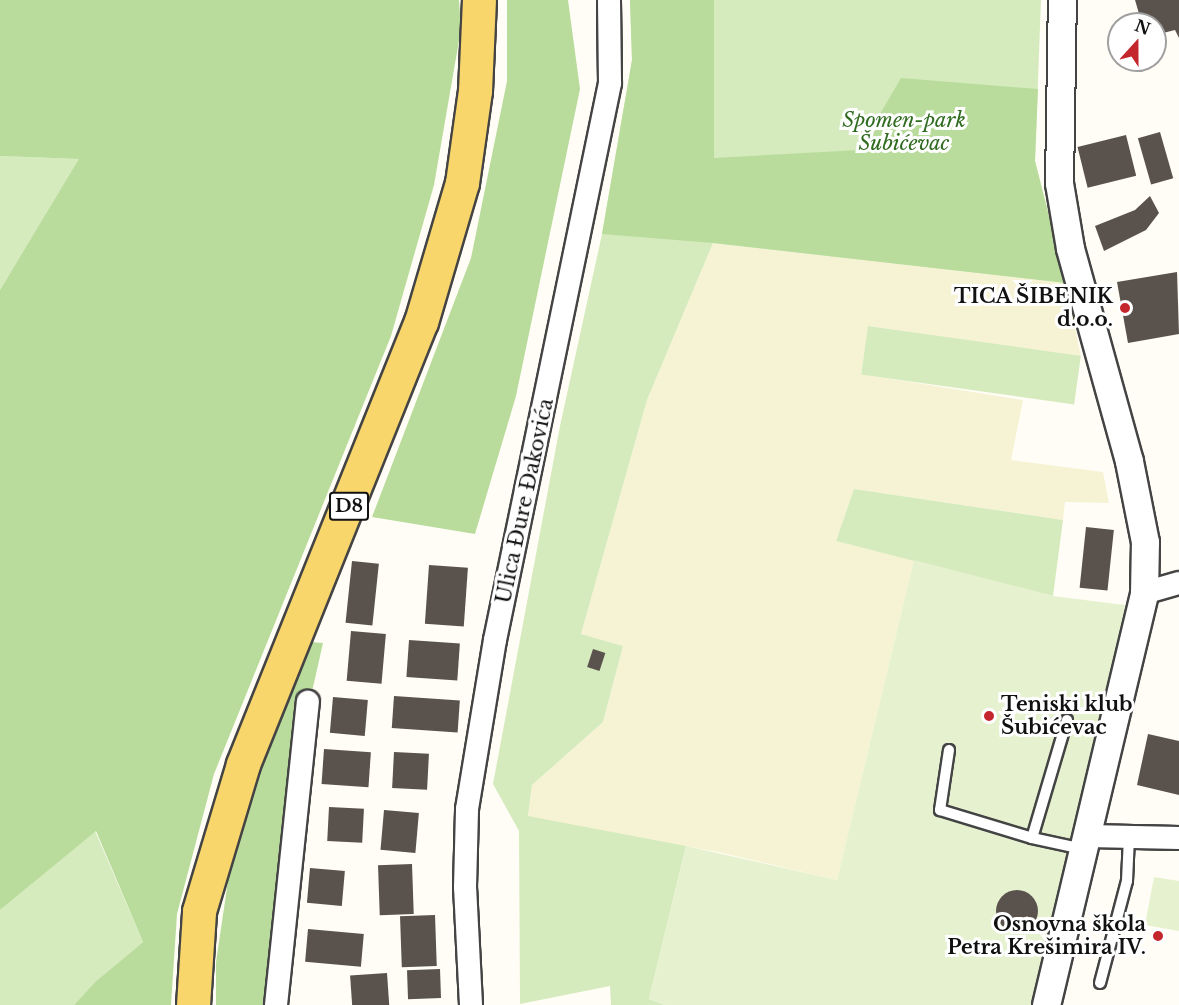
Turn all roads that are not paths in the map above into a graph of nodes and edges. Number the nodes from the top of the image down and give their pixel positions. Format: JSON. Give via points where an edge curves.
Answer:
{"nodes":[{"id":1,"x":479,"y":0,"type":"edge"},
{"id":2,"x":609,"y":0,"type":"edge"},
{"id":3,"x":1062,"y":0,"type":"edge"},
{"id":4,"x":1179,"y":584,"type":"edge"},
{"id":5,"x":1144,"y":593,"type":"junction"},
{"id":6,"x":308,"y":702,"type":"dead end"},
{"id":7,"x":1066,"y":720,"type":"dead end"},
{"id":8,"x":949,"y":750,"type":"dead end"},
{"id":9,"x":1129,"y":837,"type":"junction"},
{"id":10,"x":1032,"y":838,"type":"junction"},
{"id":11,"x":1179,"y":838,"type":"edge"},
{"id":12,"x":1088,"y":842,"type":"junction"},
{"id":13,"x":1100,"y":983,"type":"dead end"},
{"id":14,"x":193,"y":1005,"type":"edge"},
{"id":15,"x":276,"y":1005,"type":"edge"},
{"id":16,"x":471,"y":1005,"type":"edge"},
{"id":17,"x":1046,"y":1005,"type":"edge"}],
"edges":[{"from":1,"to":14,"type":"main road","number":"D8","via":[[475,91],[462,183],[422,322],[243,765],[199,911]]},
{"from":2,"to":16,"type":"street","name":"Ulica Đure Đakovića","via":[[610,83],[495,640],[467,809],[465,887]]},
{"from":3,"to":5,"type":"street","via":[[1059,183],[1070,248],[1130,461],[1145,542]]},
{"from":4,"to":5,"type":"street"},
{"from":5,"to":12,"type":"street"},
{"from":6,"to":15,"type":"street"},
{"from":7,"to":10,"type":"lane"},
{"from":8,"to":10,"type":"lane","via":[[940,810]]},
{"from":9,"to":11,"type":"street"},
{"from":9,"to":12,"type":"street"},
{"from":9,"to":13,"type":"lane","via":[[1127,881]]},
{"from":10,"to":12,"type":"lane"},
{"from":12,"to":17,"type":"street"}]}
